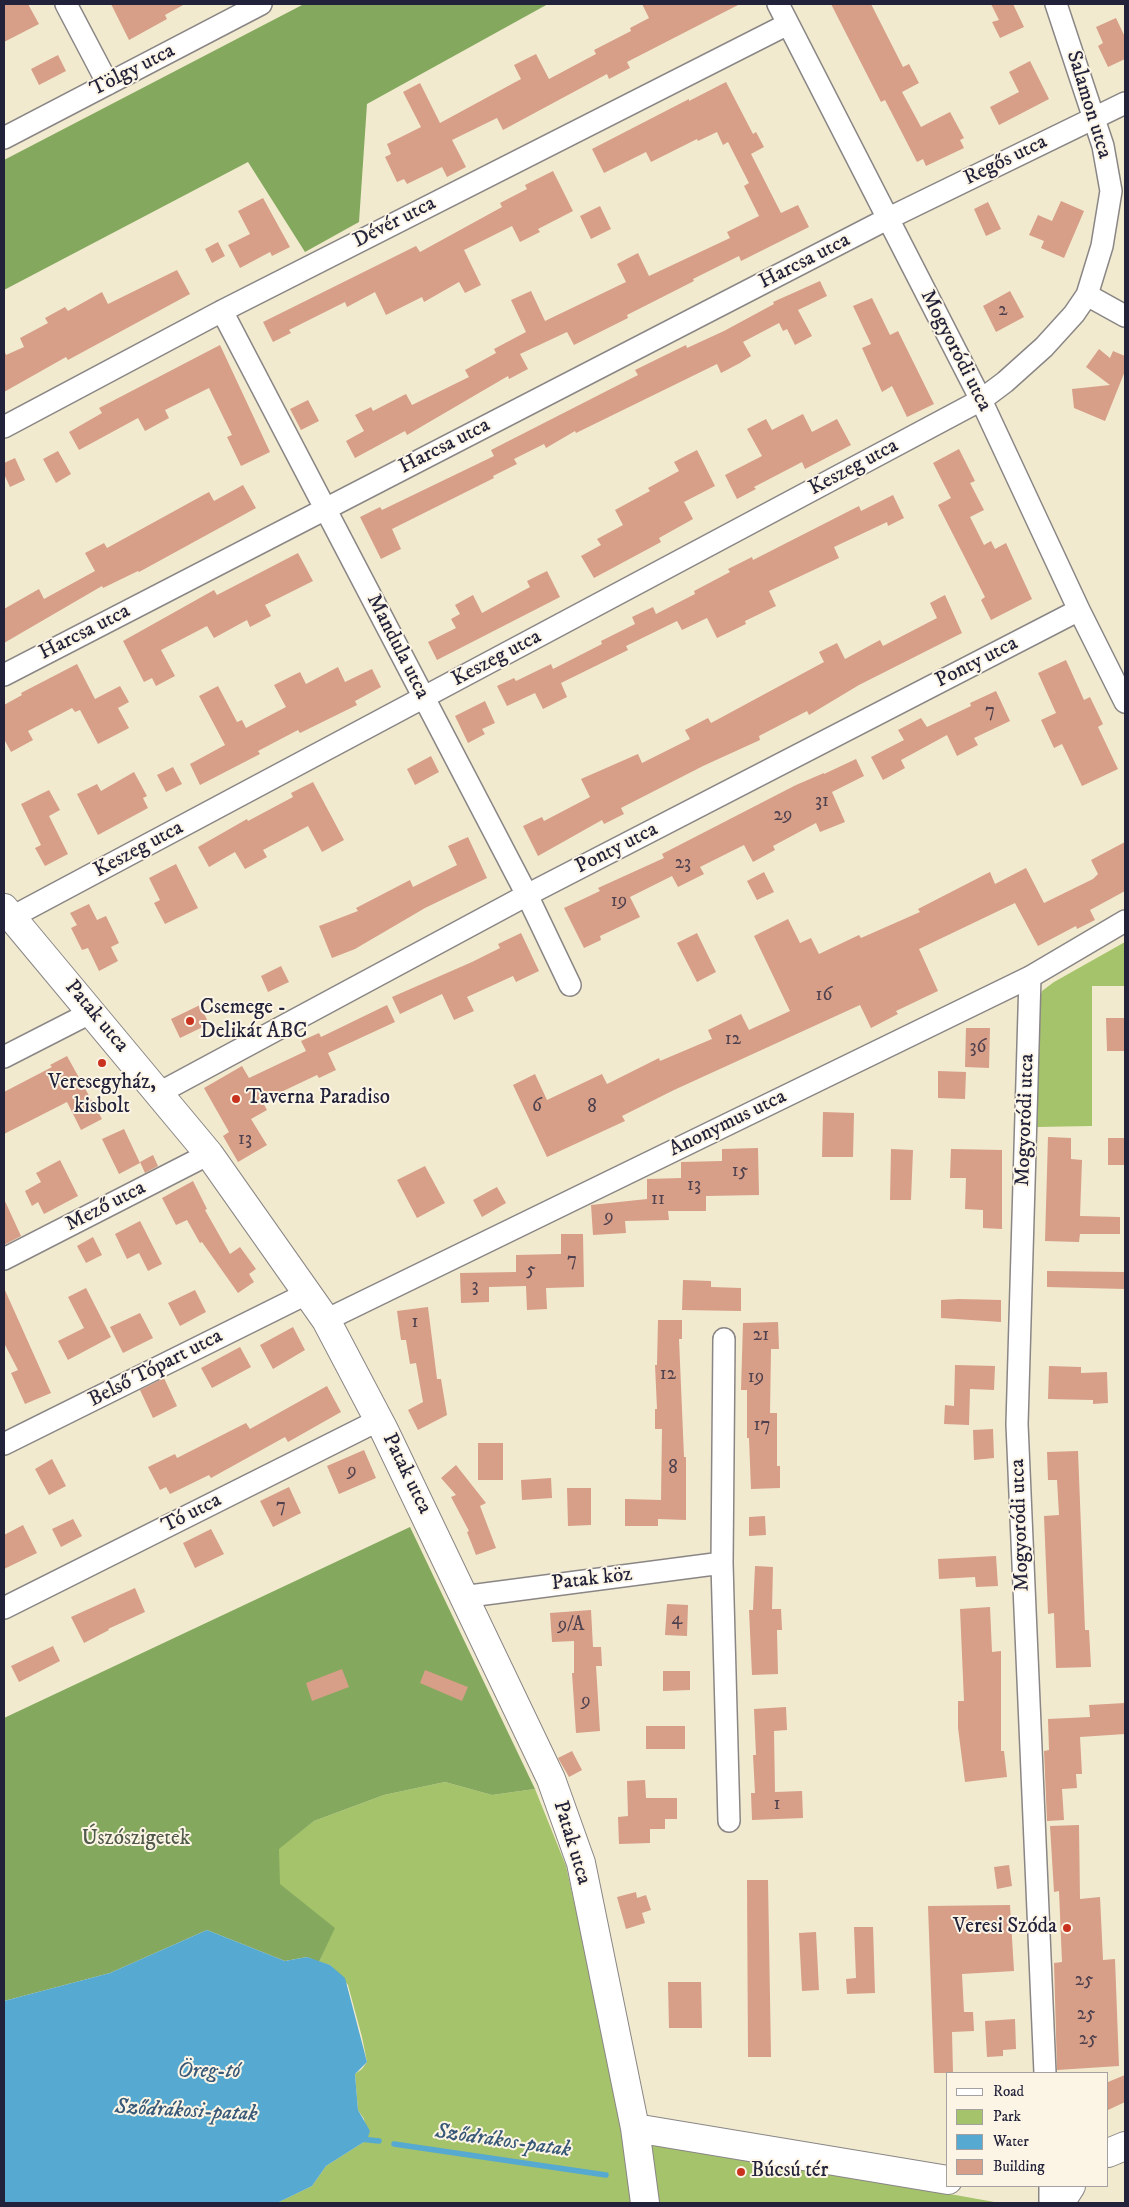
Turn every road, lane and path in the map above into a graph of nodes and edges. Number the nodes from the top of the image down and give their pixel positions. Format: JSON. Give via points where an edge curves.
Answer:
{"nodes":[{"id":1,"x":66,"y":4,"type":"edge"},
{"id":2,"x":262,"y":4,"type":"edge"},
{"id":3,"x":778,"y":4,"type":"edge"},
{"id":4,"x":1056,"y":4,"type":"edge"},
{"id":5,"x":788,"y":24,"type":"junction"},
{"id":6,"x":108,"y":84,"type":"junction"},
{"id":7,"x":1125,"y":103,"type":"edge"},
{"id":8,"x":1094,"y":117,"type":"junction"},
{"id":9,"x":4,"y":138,"type":"edge"},
{"id":10,"x":887,"y":220,"type":"junction"},
{"id":11,"x":1087,"y":294,"type":"junction"},
{"id":12,"x":222,"y":311,"type":"junction"},
{"id":13,"x":1125,"y":316,"type":"edge"},
{"id":14,"x":981,"y":400,"type":"junction"},
{"id":15,"x":4,"y":427,"type":"edge"},
{"id":16,"x":327,"y":508,"type":"junction"},
{"id":17,"x":1079,"y":610,"type":"junction"},
{"id":18,"x":1119,"y":674,"type":"edge"},
{"id":19,"x":4,"y":675,"type":"edge"},
{"id":20,"x":423,"y":699,"type":"junction"},
{"id":21,"x":1125,"y":702,"type":"edge"},
{"id":22,"x":528,"y":895,"type":"junction"},
{"id":23,"x":8,"y":913,"type":"edge"},
{"id":24,"x":1125,"y":921,"type":"edge"},
{"id":25,"x":1030,"y":977,"type":"junction"},
{"id":26,"x":570,"y":985,"type":"dead end"},
{"id":27,"x":92,"y":1012,"type":"junction"},
{"id":28,"x":4,"y":1056,"type":"edge"},
{"id":29,"x":159,"y":1093,"type":"junction"},
{"id":30,"x":209,"y":1154,"type":"junction"},
{"id":31,"x":4,"y":1259,"type":"edge"},
{"id":32,"x":308,"y":1292,"type":"junction"},
{"id":33,"x":326,"y":1320,"type":"junction"},
{"id":34,"x":724,"y":1340,"type":"dead end"},
{"id":35,"x":379,"y":1420,"type":"junction"},
{"id":36,"x":4,"y":1444,"type":"edge"},
{"id":37,"x":722,"y":1563,"type":"junction"},
{"id":38,"x":462,"y":1597,"type":"junction"},
{"id":39,"x":4,"y":1608,"type":"edge"},
{"id":40,"x":729,"y":1821,"type":"dead end"},
{"id":41,"x":1045,"y":2072,"type":"edge"},
{"id":42,"x":634,"y":2128,"type":"junction"},
{"id":43,"x":1125,"y":2146,"type":"edge"},
{"id":44,"x":1109,"y":2153,"type":"edge"},
{"id":45,"x":946,"y":2180,"type":"edge"},
{"id":46,"x":1050,"y":2187,"type":"edge"},
{"id":47,"x":1070,"y":2187,"type":"edge"},
{"id":48,"x":645,"y":2203,"type":"edge"},
{"id":49,"x":1050,"y":2203,"type":"edge"},
{"id":50,"x":1060,"y":2203,"type":"edge"}],
"edges":[{"from":1,"to":6,"type":"street"},
{"from":2,"to":6,"type":"street","name":"Tölgy utca"},
{"from":3,"to":5,"type":"street","name":"Mogyoródi utca"},
{"from":4,"to":8,"type":"street","name":"Salamon utca"},
{"from":5,"to":10,"type":"street","name":"Mogyoródi utca"},
{"from":5,"to":12,"type":"street","name":"Dévér utca"},
{"from":6,"to":9,"type":"street","name":"Tölgy utca"},
{"from":7,"to":8,"type":"street","name":"Regős utca"},
{"from":8,"to":10,"type":"street","name":"Regős utca"},
{"from":8,"to":11,"type":"street","name":"Salamon utca","via":[[1111,191],[1102,246]]},
{"from":10,"to":14,"type":"street","name":"Mogyoródi utca"},
{"from":10,"to":16,"type":"street","name":"Harcsa utca"},
{"from":11,"to":13,"type":"street"},
{"from":11,"to":14,"type":"street","name":"Salamon utca","via":[[1074,314],[1044,347]]},
{"from":12,"to":15,"type":"street","name":"Dévér utca"},
{"from":12,"to":16,"type":"street","name":"Mandula utca"},
{"from":14,"to":17,"type":"street","name":"Mogyoródi utca"},
{"from":14,"to":20,"type":"street","name":"Keszeg utca"},
{"from":16,"to":19,"type":"street","name":"Harcsa utca"},
{"from":16,"to":20,"type":"street","name":"Mandula utca"},
{"from":17,"to":18,"type":"street","name":"Mogyoródi utca"},
{"from":17,"to":22,"type":"street","name":"Ponty utca"},
{"from":18,"to":21,"type":"street","name":"Mogyoródi utca"},
{"from":20,"to":22,"type":"street","name":"Mandula utca"},
{"from":20,"to":23,"type":"street","name":"Keszeg utca"},
{"from":22,"to":26,"type":"street","name":"Mandula utca"},
{"from":22,"to":29,"type":"street","name":"Ponty utca"},
{"from":23,"to":27,"type":"street","name":"Patak utca"},
{"from":24,"to":25,"type":"street","name":"Anonymus utca"},
{"from":25,"to":33,"type":"street","name":"Anonymus utca"},
{"from":25,"to":41,"type":"street","name":"Mogyoródi utca","via":[[1017,1424]]},
{"from":27,"to":28,"type":"street"},
{"from":27,"to":29,"type":"street","name":"Patak utca"},
{"from":29,"to":30,"type":"street","name":"Patak utca"},
{"from":30,"to":31,"type":"street","name":"Mező utca"},
{"from":30,"to":32,"type":"street","name":"Patak utca"},
{"from":32,"to":33,"type":"street","name":"Patak utca"},
{"from":32,"to":36,"type":"street","name":"Belső Tópart utca"},
{"from":33,"to":35,"type":"street","name":"Patak utca"},
{"from":34,"to":37,"type":"street"},
{"from":35,"to":38,"type":"street","name":"Patak utca"},
{"from":35,"to":39,"type":"street","name":"Tó utca"},
{"from":37,"to":38,"type":"street","name":"Patak köz"},
{"from":37,"to":40,"type":"street"},
{"from":38,"to":42,"type":"street","name":"Patak utca","via":[[551,1780],[581,1863]]},
{"from":42,"to":45,"type":"street"},
{"from":42,"to":48,"type":"street","name":"Patak utca"},
{"from":43,"to":44,"type":"street"},
{"from":46,"to":49,"type":"street"},
{"from":47,"to":50,"type":"street"}]}
